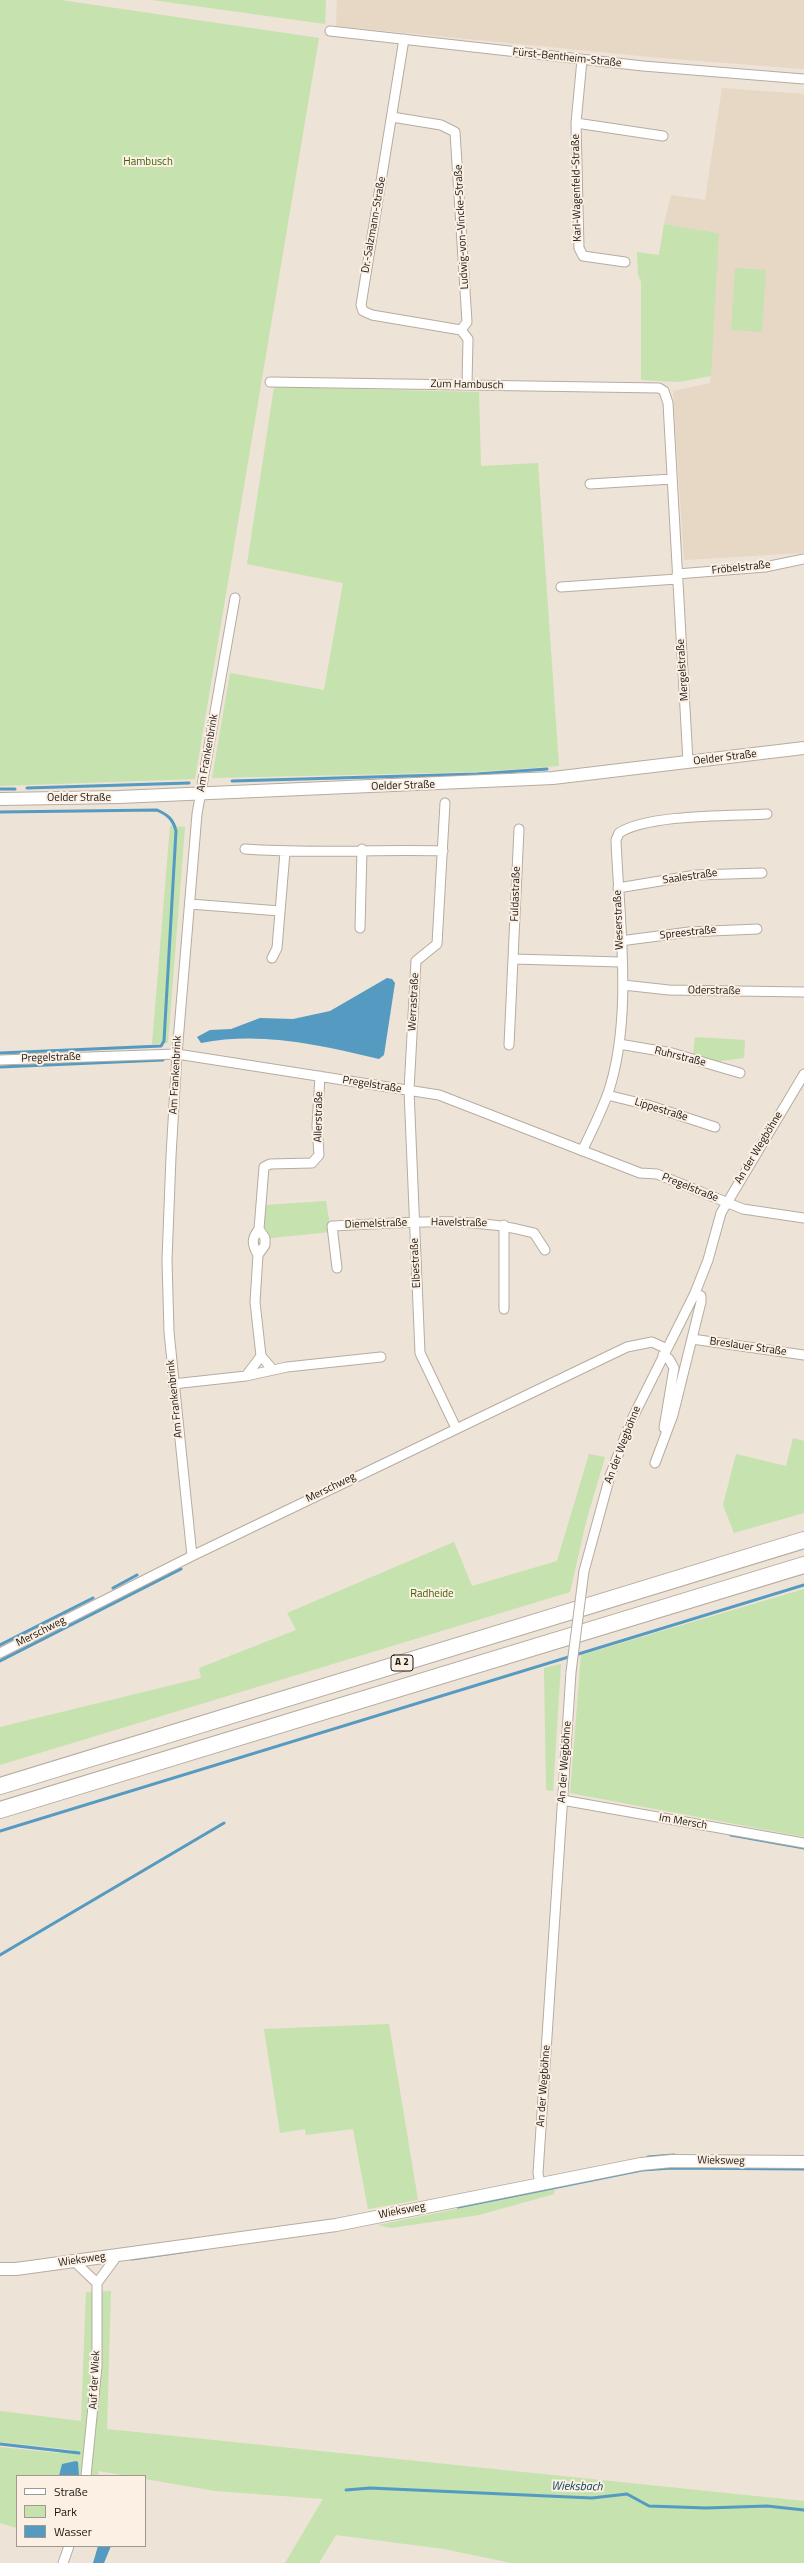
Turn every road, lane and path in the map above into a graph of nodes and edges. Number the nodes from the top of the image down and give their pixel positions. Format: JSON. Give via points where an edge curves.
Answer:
{"nodes":[{"id":1,"x":330,"y":31,"type":"dead end"},
{"id":2,"x":404,"y":39,"type":"junction"},
{"id":3,"x":582,"y":60,"type":"junction"},
{"id":4,"x":804,"y":79,"type":"edge"},
{"id":5,"x":392,"y":117,"type":"junction"},
{"id":6,"x":576,"y":124,"type":"junction"},
{"id":7,"x":663,"y":136,"type":"dead end"},
{"id":8,"x":625,"y":262,"type":"dead end"},
{"id":9,"x":461,"y":330,"type":"junction"},
{"id":10,"x":270,"y":382,"type":"dead end"},
{"id":11,"x":467,"y":384,"type":"junction"},
{"id":12,"x":664,"y":391,"type":"joint"},
{"id":13,"x":672,"y":479,"type":"junction"},
{"id":14,"x":590,"y":484,"type":"dead end"},
{"id":15,"x":804,"y":559,"type":"edge"},
{"id":16,"x":677,"y":576,"type":"junction"},
{"id":17,"x":561,"y":587,"type":"dead end"},
{"id":18,"x":235,"y":598,"type":"dead end"},
{"id":19,"x":804,"y":748,"type":"edge"},
{"id":20,"x":688,"y":762,"type":"junction"},
{"id":21,"x":201,"y":794,"type":"junction"},
{"id":22,"x":0,"y":799,"type":"edge"},
{"id":23,"x":445,"y":803,"type":"dead end"},
{"id":24,"x":767,"y":814,"type":"dead end"},
{"id":25,"x":519,"y":829,"type":"dead end"},
{"id":26,"x":245,"y":849,"type":"dead end"},
{"id":27,"x":362,"y":849,"type":"junction"},
{"id":28,"x":443,"y":851,"type":"junction"},
{"id":29,"x":286,"y":852,"type":"junction"},
{"id":30,"x":762,"y":873,"type":"dead end"},
{"id":31,"x":618,"y":888,"type":"junction"},
{"id":32,"x":190,"y":904,"type":"junction"},
{"id":33,"x":280,"y":911,"type":"junction"},
{"id":34,"x":360,"y":928,"type":"dead end"},
{"id":35,"x":757,"y":929,"type":"dead end"},
{"id":36,"x":620,"y":941,"type":"junction"},
{"id":37,"x":272,"y":958,"type":"dead end"},
{"id":38,"x":513,"y":959,"type":"junction"},
{"id":39,"x":621,"y":962,"type":"junction"},
{"id":40,"x":623,"y":985,"type":"junction"},
{"id":41,"x":804,"y":992,"type":"edge"},
{"id":42,"x":618,"y":1044,"type":"junction"},
{"id":43,"x":509,"y":1045,"type":"dead end"},
{"id":44,"x":177,"y":1054,"type":"junction"},
{"id":45,"x":0,"y":1060,"type":"edge"},
{"id":46,"x":740,"y":1073,"type":"dead end"},
{"id":47,"x":804,"y":1074,"type":"edge"},
{"id":48,"x":320,"y":1076,"type":"junction"},
{"id":49,"x":409,"y":1090,"type":"junction"},
{"id":50,"x":607,"y":1095,"type":"junction"},
{"id":51,"x":715,"y":1127,"type":"dead end"},
{"id":52,"x":582,"y":1151,"type":"junction"},
{"id":53,"x":726,"y":1202,"type":"junction"},
{"id":54,"x":804,"y":1218,"type":"edge"},
{"id":55,"x":414,"y":1223,"type":"junction"},
{"id":56,"x":504,"y":1225,"type":"junction"},
{"id":57,"x":545,"y":1250,"type":"dead end"},
{"id":58,"x":337,"y":1268,"type":"dead end"},
{"id":59,"x":695,"y":1292,"type":"junction"},
{"id":60,"x":504,"y":1308,"type":"dead end"},
{"id":61,"x":692,"y":1339,"type":"junction"},
{"id":62,"x":665,"y":1352,"type":"junction"},
{"id":63,"x":804,"y":1355,"type":"edge"},
{"id":64,"x":261,"y":1356,"type":"junction"},
{"id":65,"x":381,"y":1357,"type":"dead end"},
{"id":66,"x":273,"y":1370,"type":"junction"},
{"id":67,"x":246,"y":1376,"type":"junction"},
{"id":68,"x":173,"y":1384,"type":"junction"},
{"id":69,"x":456,"y":1428,"type":"junction"},
{"id":70,"x":664,"y":1437,"type":"junction"},
{"id":71,"x":655,"y":1463,"type":"dead end"},
{"id":72,"x":804,"y":1540,"type":"edge"},
{"id":73,"x":192,"y":1556,"type":"junction"},
{"id":74,"x":804,"y":1565,"type":"edge"},
{"id":75,"x":0,"y":1653,"type":"edge"},
{"id":76,"x":0,"y":1786,"type":"edge"},
{"id":77,"x":562,"y":1800,"type":"junction"},
{"id":78,"x":0,"y":1810,"type":"edge"},
{"id":79,"x":804,"y":1843,"type":"edge"},
{"id":80,"x":804,"y":2162,"type":"edge"},
{"id":81,"x":540,"y":2184,"type":"junction"},
{"id":82,"x":114,"y":2256,"type":"junction"},
{"id":83,"x":78,"y":2261,"type":"junction"},
{"id":84,"x":0,"y":2269,"type":"edge"},
{"id":85,"x":98,"y":2283,"type":"junction"},
{"id":86,"x":86,"y":2475,"type":"edge"},
{"id":87,"x":69,"y":2547,"type":"edge"},
{"id":88,"x":63,"y":2563,"type":"edge"}],
"edges":[{"from":1,"to":2,"type":"street","name":"Fürst-Bentheim-Straße"},
{"from":2,"to":3,"type":"street","name":"Fürst-Bentheim-Straße"},
{"from":2,"to":5,"type":"street","name":"Dr.-Salzmann-Straße"},
{"from":3,"to":4,"type":"street","name":"Fürst-Bentheim-Straße"},
{"from":3,"to":6,"type":"street","name":"Karl-Wagenfeld-Straße"},
{"from":5,"to":9,"type":"street","name":"Ludwig-von-Vincke-Straße","via":[[441,125],[455,132],[467,322]]},
{"from":5,"to":9,"type":"street","name":"Dr.-Salzmann-Straße","via":[[361,298],[363,311],[372,315]]},
{"from":6,"to":7,"type":"street","name":"Karl-Wagenfeld-Straße"},
{"from":6,"to":8,"type":"street","name":"Karl-Wagenfeld-Straße","via":[[579,248],[583,256]]},
{"from":9,"to":11,"type":"street","via":[[468,339]]},
{"from":10,"to":11,"type":"street","name":"Zum Hambusch"},
{"from":11,"to":12,"type":"street","name":"Zum Hambusch","via":[[659,388]]},
{"from":12,"to":13,"type":"street","name":"Mergelstraße","via":[[668,403]]},
{"from":13,"to":14,"type":"street"},
{"from":13,"to":16,"type":"street","name":"Mergelstraße"},
{"from":15,"to":16,"type":"street","name":"Fröbelstraße","via":[[765,567]]},
{"from":16,"to":17,"type":"street"},
{"from":16,"to":20,"type":"street","name":"Mergelstraße"},
{"from":18,"to":21,"type":"street","name":"Am Frankenbrink"},
{"from":19,"to":20,"type":"street","name":"Oelder Straße"},
{"from":20,"to":21,"type":"street","name":"Oelder Straße","via":[[546,778]]},
{"from":21,"to":22,"type":"street","name":"Oelder Straße"},
{"from":21,"to":32,"type":"street","name":"Am Frankenbrink"},
{"from":23,"to":28,"type":"street","name":"Werrastraße"},
{"from":24,"to":31,"type":"street","name":"Weserstraße","via":[[685,818],[624,830],[619,833],[616,840]]},
{"from":25,"to":38,"type":"street","name":"Fuldastraße"},
{"from":26,"to":29,"type":"street"},
{"from":27,"to":28,"type":"street"},
{"from":27,"to":29,"type":"street"},
{"from":27,"to":34,"type":"street"},
{"from":28,"to":49,"type":"street","name":"Werrastraße","via":[[437,944],[416,961]]},
{"from":29,"to":33,"type":"street"},
{"from":30,"to":31,"type":"street","name":"Saalestraße","via":[[696,875]]},
{"from":31,"to":36,"type":"street","name":"Weserstraße"},
{"from":32,"to":33,"type":"street"},
{"from":32,"to":44,"type":"street","name":"Am Frankenbrink"},
{"from":33,"to":37,"type":"street","via":[[277,948]]},
{"from":35,"to":36,"type":"street","name":"Spreestraße","via":[[689,932]]},
{"from":36,"to":39,"type":"street","name":"Weserstraße"},
{"from":38,"to":39,"type":"street"},
{"from":38,"to":43,"type":"street","name":"Fuldastraße"},
{"from":39,"to":40,"type":"street","name":"Weserstraße"},
{"from":40,"to":41,"type":"street","name":"Oderstraße","via":[[669,990]]},
{"from":40,"to":42,"type":"street","name":"Weserstraße"},
{"from":42,"to":46,"type":"street","name":"Ruhrstraße","via":[[672,1053]]},
{"from":42,"to":50,"type":"street","name":"Weserstraße"},
{"from":44,"to":45,"type":"street","name":"Pregelstraße"},
{"from":44,"to":48,"type":"street","name":"Pregelstraße"},
{"from":44,"to":68,"type":"street","name":"Am Frankenbrink","via":[[167,1260]]},
{"from":47,"to":53,"type":"street","name":"An der Wegböhne"},
{"from":48,"to":49,"type":"street","name":"Pregelstraße"},
{"from":48,"to":64,"type":"street","name":"Allerstraße","via":[[317,1126],[319,1155],[312,1163],[270,1164],[264,1167],[259,1229],[265,1238],[265,1245],[258,1255],[255,1302]]},
{"from":49,"to":52,"type":"street","name":"Pregelstraße","via":[[439,1095]]},
{"from":49,"to":55,"type":"street","name":"Elbestraße"},
{"from":50,"to":51,"type":"street","name":"Lippestraße","via":[[648,1105]]},
{"from":50,"to":52,"type":"street","name":"Weserstraße"},
{"from":52,"to":53,"type":"street","name":"Pregelstraße","via":[[640,1172],[657,1174]]},
{"from":53,"to":54,"type":"street","name":"Pregelstraße","via":[[743,1209]]},
{"from":53,"to":59,"type":"street","name":"An der Wegböhne"},
{"from":55,"to":56,"type":"street","name":"Havelstraße","via":[[469,1221]]},
{"from":55,"to":58,"type":"street","name":"Diemelstraße","via":[[332,1226]]},
{"from":55,"to":69,"type":"street","name":"Elbestraße","via":[[420,1353]]},
{"from":56,"to":57,"type":"street","name":"Havelstraße","via":[[534,1233]]},
{"from":56,"to":60,"type":"street"},
{"from":59,"to":61,"type":"street","via":[[701,1296],[701,1302]]},
{"from":59,"to":62,"type":"street","name":"An der Wegböhne"},
{"from":61,"to":63,"type":"street","name":"Breslauer Straße"},
{"from":61,"to":70,"type":"street","via":[[673,1416]]},
{"from":62,"to":69,"type":"street","name":"Merschweg","via":[[652,1342],[627,1347]]},
{"from":62,"to":70,"type":"street","via":[[674,1368]]},
{"from":62,"to":77,"type":"street","name":"An der Wegböhne","bridge":true,"via":[[631,1421],[610,1476],[584,1571],[571,1672]]},
{"from":64,"to":66,"type":"street"},
{"from":64,"to":67,"type":"street"},
{"from":65,"to":66,"type":"street"},
{"from":66,"to":67,"type":"street"},
{"from":67,"to":68,"type":"street"},
{"from":68,"to":73,"type":"street","name":"Am Frankenbrink"},
{"from":69,"to":73,"type":"street","name":"Merschweg"},
{"from":70,"to":71,"type":"street"},
{"from":72,"to":76,"type":"highway","number":"A 2"},
{"from":73,"to":75,"type":"street","name":"Merschweg"},
{"from":74,"to":78,"type":"highway","number":"A 2"},
{"from":77,"to":79,"type":"street","name":"Im Mersch"},
{"from":77,"to":81,"type":"street","name":"An der Wegböhne","via":[[538,2173]]},
{"from":80,"to":81,"type":"street","name":"Wieksweg","via":[[672,2161],[641,2164]]},
{"from":81,"to":82,"type":"street","name":"Wieksweg","via":[[336,2224]]},
{"from":82,"to":83,"type":"street","name":"Wieksweg"},
{"from":82,"to":85,"type":"street","via":[[114,2260]]},
{"from":83,"to":84,"type":"street","name":"Wieksweg"},
{"from":83,"to":85,"type":"street","via":[[78,2265]]},
{"from":85,"to":86,"type":"street","name":"Auf der Wiek","via":[[97,2366]]},
{"from":87,"to":88,"type":"street"}]}
